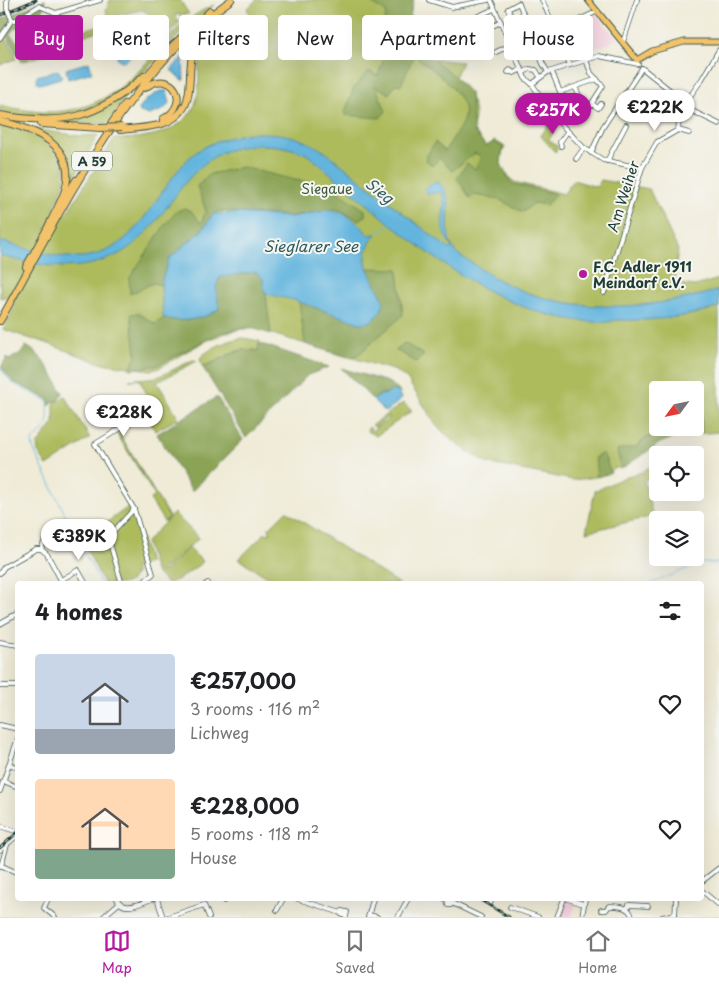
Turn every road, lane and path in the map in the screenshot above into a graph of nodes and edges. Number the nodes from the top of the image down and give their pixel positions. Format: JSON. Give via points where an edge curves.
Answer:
{"nodes":[{"id":1,"x":7,"y":0,"type":"edge"},
{"id":2,"x":100,"y":0,"type":"edge"},
{"id":3,"x":429,"y":0,"type":"edge"},
{"id":4,"x":490,"y":0,"type":"edge"},
{"id":5,"x":542,"y":0,"type":"edge"},
{"id":6,"x":588,"y":0,"type":"edge"},
{"id":7,"x":637,"y":0,"type":"edge"},
{"id":8,"x":229,"y":1,"type":"edge"},
{"id":9,"x":519,"y":2,"type":"edge"},
{"id":10,"x":494,"y":9,"type":"junction"},
{"id":11,"x":598,"y":12,"type":"junction"},
{"id":12,"x":509,"y":14,"type":"joint"},
{"id":13,"x":480,"y":15,"type":"edge"},
{"id":14,"x":524,"y":15,"type":"edge"},
{"id":15,"x":549,"y":15,"type":"edge"},
{"id":16,"x":592,"y":15,"type":"edge"},
{"id":17,"x":11,"y":18,"type":"junction"},
{"id":18,"x":500,"y":20,"type":"junction"},
{"id":19,"x":494,"y":24,"type":"edge"},
{"id":20,"x":504,"y":30,"type":"edge"},
{"id":21,"x":0,"y":38,"type":"edge"},
{"id":22,"x":623,"y":42,"type":"junction"},
{"id":23,"x":719,"y":42,"type":"edge"},
{"id":24,"x":504,"y":48,"type":"edge"},
{"id":25,"x":500,"y":50,"type":"dead end"},
{"id":26,"x":719,"y":50,"type":"edge"},
{"id":27,"x":593,"y":58,"type":"edge"},
{"id":28,"x":517,"y":60,"type":"edge"},
{"id":29,"x":544,"y":60,"type":"edge"},
{"id":30,"x":568,"y":60,"type":"edge"},
{"id":31,"x":585,"y":60,"type":"edge"},
{"id":32,"x":588,"y":60,"type":"edge"},
{"id":33,"x":637,"y":62,"type":"junction"},
{"id":34,"x":570,"y":65,"type":"junction"},
{"id":35,"x":642,"y":68,"type":"junction"},
{"id":36,"x":150,"y":70,"type":"junction"},
{"id":37,"x":522,"y":71,"type":"junction"},
{"id":38,"x":511,"y":72,"type":"dead end"},
{"id":39,"x":550,"y":72,"type":"junction"},
{"id":40,"x":540,"y":77,"type":"junction"},
{"id":41,"x":597,"y":79,"type":"junction"},
{"id":42,"x":532,"y":84,"type":"junction"},
{"id":43,"x":575,"y":87,"type":"junction"},
{"id":44,"x":537,"y":92,"type":"junction"},
{"id":45,"x":560,"y":92,"type":"junction"},
{"id":46,"x":626,"y":93,"type":"junction"},
{"id":47,"x":581,"y":99,"type":"dead end"},
{"id":48,"x":643,"y":103,"type":"dead end"},
{"id":49,"x":592,"y":104,"type":"junction"},
{"id":50,"x":601,"y":104,"type":"dead end"},
{"id":51,"x":683,"y":104,"type":"junction"},
{"id":52,"x":531,"y":105,"type":"dead end"},
{"id":53,"x":126,"y":110,"type":"junction"},
{"id":54,"x":552,"y":114,"type":"junction"},
{"id":55,"x":0,"y":116,"type":"edge"},
{"id":56,"x":2,"y":122,"type":"edge"},
{"id":57,"x":546,"y":123,"type":"dead end"},
{"id":58,"x":719,"y":124,"type":"edge"},
{"id":59,"x":626,"y":125,"type":"dead end"},
{"id":60,"x":121,"y":128,"type":"junction"},
{"id":61,"x":99,"y":129,"type":"junction"},
{"id":62,"x":678,"y":130,"type":"junction"},
{"id":63,"x":567,"y":132,"type":"junction"},
{"id":64,"x":689,"y":133,"type":"dead end"},
{"id":65,"x":560,"y":146,"type":"dead end"},
{"id":66,"x":584,"y":148,"type":"junction"},
{"id":67,"x":591,"y":153,"type":"junction"},
{"id":68,"x":576,"y":159,"type":"dead end"},
{"id":69,"x":607,"y":161,"type":"junction"},
{"id":70,"x":642,"y":168,"type":"junction"},
{"id":71,"x":58,"y":212,"type":"junction"},
{"id":72,"x":604,"y":293,"type":"dead end"},
{"id":73,"x":9,"y":301,"type":"junction"},
{"id":74,"x":0,"y":314,"type":"edge"},
{"id":75,"x":0,"y":321,"type":"edge"},
{"id":76,"x":144,"y":414,"type":"dead end"},
{"id":77,"x":134,"y":509,"type":"junction"},
{"id":78,"x":57,"y":533,"type":"dead end"},
{"id":79,"x":42,"y":549,"type":"junction"},
{"id":80,"x":0,"y":573,"type":"edge"},
{"id":81,"x":61,"y":581,"type":"edge"},
{"id":82,"x":63,"y":581,"type":"edge"},
{"id":83,"x":84,"y":581,"type":"edge"},
{"id":84,"x":121,"y":581,"type":"edge"},
{"id":85,"x":145,"y":581,"type":"edge"},
{"id":86,"x":15,"y":616,"type":"edge"},
{"id":87,"x":0,"y":624,"type":"edge"},
{"id":88,"x":0,"y":642,"type":"edge"},
{"id":89,"x":15,"y":644,"type":"edge"},
{"id":90,"x":0,"y":686,"type":"edge"},
{"id":91,"x":15,"y":686,"type":"edge"},
{"id":92,"x":0,"y":725,"type":"edge"},
{"id":93,"x":15,"y":728,"type":"edge"},
{"id":94,"x":15,"y":747,"type":"edge"},
{"id":95,"x":9,"y":764,"type":"junction"},
{"id":96,"x":15,"y":767,"type":"edge"},
{"id":97,"x":3,"y":781,"type":"junction"},
{"id":98,"x":15,"y":786,"type":"edge"},
{"id":99,"x":0,"y":791,"type":"edge"},
{"id":100,"x":0,"y":826,"type":"edge"},
{"id":101,"x":15,"y":832,"type":"edge"},
{"id":102,"x":15,"y":836,"type":"edge"},
{"id":103,"x":7,"y":845,"type":"junction"},
{"id":104,"x":0,"y":850,"type":"edge"},
{"id":105,"x":1,"y":866,"type":"edge"},
{"id":106,"x":719,"y":868,"type":"edge"},
{"id":107,"x":0,"y":872,"type":"edge"},
{"id":108,"x":15,"y":872,"type":"edge"},
{"id":109,"x":704,"y":880,"type":"edge"},
{"id":110,"x":704,"y":892,"type":"edge"},
{"id":111,"x":47,"y":901,"type":"edge"},
{"id":112,"x":118,"y":901,"type":"edge"},
{"id":113,"x":145,"y":901,"type":"edge"},
{"id":114,"x":158,"y":901,"type":"edge"},
{"id":115,"x":282,"y":901,"type":"edge"},
{"id":116,"x":304,"y":901,"type":"edge"},
{"id":117,"x":373,"y":901,"type":"edge"},
{"id":118,"x":407,"y":901,"type":"edge"},
{"id":119,"x":448,"y":901,"type":"edge"},
{"id":120,"x":563,"y":901,"type":"edge"},
{"id":121,"x":574,"y":901,"type":"edge"},
{"id":122,"x":584,"y":901,"type":"edge"},
{"id":123,"x":676,"y":901,"type":"edge"},
{"id":124,"x":583,"y":904,"type":"junction"},
{"id":125,"x":719,"y":905,"type":"edge"},
{"id":126,"x":648,"y":906,"type":"dead end"},
{"id":127,"x":508,"y":907,"type":"dead end"},
{"id":128,"x":627,"y":909,"type":"junction"},
{"id":129,"x":277,"y":910,"type":"dead end"},
{"id":130,"x":601,"y":910,"type":"dead end"},
{"id":131,"x":186,"y":911,"type":"junction"},
{"id":132,"x":344,"y":915,"type":"edge"},
{"id":133,"x":675,"y":915,"type":"edge"},
{"id":134,"x":369,"y":916,"type":"edge"},
{"id":135,"x":55,"y":917,"type":"edge"},
{"id":136,"x":103,"y":917,"type":"edge"},
{"id":137,"x":163,"y":917,"type":"edge"},
{"id":138,"x":168,"y":917,"type":"edge"},
{"id":139,"x":188,"y":917,"type":"edge"},
{"id":140,"x":209,"y":917,"type":"edge"},
{"id":141,"x":378,"y":917,"type":"edge"},
{"id":142,"x":398,"y":917,"type":"edge"},
{"id":143,"x":481,"y":917,"type":"edge"},
{"id":144,"x":538,"y":917,"type":"edge"},
{"id":145,"x":557,"y":917,"type":"edge"},
{"id":146,"x":582,"y":917,"type":"edge"},
{"id":147,"x":632,"y":917,"type":"edge"},
{"id":148,"x":662,"y":917,"type":"edge"}],
"edges":[{"from":1,"to":17,"type":"street","bridge":true},
{"from":2,"to":17,"type":"street","via":[[56,13],[39,6],[20,19]]},
{"from":3,"to":4,"type":"street","via":[[452,7]]},
{"from":4,"to":10,"type":"street"},
{"from":5,"to":15,"type":"street"},
{"from":6,"to":11,"type":"main road"},
{"from":7,"to":22,"type":"street"},
{"from":8,"to":36,"type":"highway","number":"A 59","via":[[194,25]]},
{"from":8,"to":53,"type":"highway","number":"A 59","via":[[162,64]]},
{"from":8,"to":60,"type":"highway","via":[[203,29],[195,45],[190,93],[181,111],[160,124]]},
{"from":9,"to":12,"type":"street","via":[[508,8]]},
{"from":9,"to":14,"type":"street"},
{"from":10,"to":13,"type":"street"},
{"from":10,"to":18,"type":"street"},
{"from":11,"to":16,"type":"street"},
{"from":11,"to":22,"type":"main road"},
{"from":12,"to":18,"type":"street"},
{"from":17,"to":21,"type":"street"},
{"from":18,"to":19,"type":"street"},
{"from":18,"to":20,"type":"street"},
{"from":22,"to":33,"type":"main road"},
{"from":23,"to":33,"type":"main road","via":[[684,42],[652,51]]},
{"from":24,"to":25,"type":"street"},
{"from":26,"to":51,"type":"street"},
{"from":27,"to":33,"type":"street"},
{"from":28,"to":37,"type":"street"},
{"from":29,"to":39,"type":"street"},
{"from":30,"to":34,"type":"street"},
{"from":31,"to":34,"type":"street"},
{"from":32,"to":41,"type":"street"},
{"from":33,"to":35,"type":"street"},
{"from":34,"to":39,"type":"street"},
{"from":35,"to":46,"type":"street"},
{"from":35,"to":51,"type":"street"},
{"from":36,"to":55,"type":"highway","via":[[119,98],[78,117],[39,121]]},
{"from":36,"to":71,"type":"highway","number":"A 59","via":[[103,135]]},
{"from":37,"to":38,"type":"street"},
{"from":37,"to":40,"type":"street","via":[[536,70]]},
{"from":37,"to":42,"type":"street"},
{"from":39,"to":40,"type":"street"},
{"from":39,"to":45,"type":"street"},
{"from":40,"to":42,"type":"street"},
{"from":41,"to":43,"type":"street"},
{"from":41,"to":49,"type":"street","via":[[603,86]]},
{"from":42,"to":44,"type":"street"},
{"from":43,"to":45,"type":"street"},
{"from":43,"to":47,"type":"street"},
{"from":44,"to":52,"type":"street","via":[[527,103]]},
{"from":44,"to":54,"type":"street"},
{"from":45,"to":49,"type":"street","via":[[568,104],[583,115]]},
{"from":46,"to":48,"type":"street"},
{"from":46,"to":67,"type":"street","via":[[598,134]]},
{"from":49,"to":50,"type":"street","via":[[598,108]]},
{"from":51,"to":58,"type":"street"},
{"from":51,"to":62,"type":"street"},
{"from":53,"to":60,"type":"highway","via":[[155,82],[168,83],[177,92],[176,108],[166,118]]},
{"from":53,"to":71,"type":"highway","number":"A 59"},
{"from":54,"to":57,"type":"street"},
{"from":54,"to":63,"type":"street"},
{"from":55,"to":61,"type":"highway","via":[[54,126]]},
{"from":56,"to":61,"type":"highway","via":[[50,129]]},
{"from":56,"to":71,"type":"highway","via":[[44,136],[61,154],[66,167],[66,182]]},
{"from":59,"to":69,"type":"street"},
{"from":60,"to":61,"type":"highway","bridge":true},
{"from":62,"to":64,"type":"street"},
{"from":62,"to":70,"type":"street","name":"Am Weiher","via":[[657,142]]},
{"from":63,"to":65,"type":"street"},
{"from":63,"to":66,"type":"street"},
{"from":66,"to":67,"type":"street"},
{"from":66,"to":68,"type":"street"},
{"from":67,"to":69,"type":"street"},
{"from":69,"to":70,"type":"street"},
{"from":70,"to":72,"type":"street","name":"Am Weiher"},
{"from":71,"to":73,"type":"highway","number":"A 59"},
{"from":71,"to":73,"type":"highway","number":"A 59"},
{"from":73,"to":74,"type":"highway","number":"A 59"},
{"from":73,"to":75,"type":"highway","number":"A 59"},
{"from":76,"to":77,"type":"street","via":[[95,444]]},
{"from":77,"to":84,"type":"street","via":[[108,538]]},
{"from":77,"to":85,"type":"street","via":[[153,574]]},
{"from":78,"to":79,"type":"street","via":[[44,541]]},
{"from":79,"to":80,"type":"street","via":[[7,565]]},
{"from":79,"to":81,"type":"street"},
{"from":82,"to":83,"type":"street","via":[[78,570]]},
{"from":86,"to":87,"type":"street"},
{"from":88,"to":89,"type":"street"},
{"from":90,"to":91,"type":"street"},
{"from":92,"to":93,"type":"street"},
{"from":94,"to":95,"type":"street"},
{"from":95,"to":96,"type":"street"},
{"from":95,"to":97,"type":"street"},
{"from":97,"to":98,"type":"street"},
{"from":97,"to":99,"type":"street"},
{"from":100,"to":101,"type":"street"},
{"from":102,"to":103,"type":"street"},
{"from":103,"to":104,"type":"street"},
{"from":103,"to":105,"type":"street"},
{"from":105,"to":107,"type":"street"},
{"from":105,"to":108,"type":"street"},
{"from":106,"to":109,"type":"street"},
{"from":110,"to":125,"type":"street"},
{"from":111,"to":135,"type":"street","via":[[44,908]]},
{"from":112,"to":113,"type":"street","via":[[128,906]]},
{"from":112,"to":136,"type":"street"},
{"from":114,"to":137,"type":"street"},
{"from":115,"to":129,"type":"street"},
{"from":116,"to":132,"type":"street"},
{"from":117,"to":134,"type":"street"},
{"from":118,"to":142,"type":"street"},
{"from":119,"to":143,"type":"street"},
{"from":120,"to":145,"type":"street"},
{"from":121,"to":124,"type":"street"},
{"from":122,"to":124,"type":"street"},
{"from":123,"to":133,"type":"street"},
{"from":124,"to":146,"type":"street"},
{"from":126,"to":128,"type":"street","via":[[630,905]]},
{"from":127,"to":144,"type":"street"},
{"from":128,"to":130,"type":"street","via":[[609,906]]},
{"from":128,"to":147,"type":"street"},
{"from":131,"to":138,"type":"street"},
{"from":131,"to":139,"type":"street"},
{"from":131,"to":140,"type":"street","via":[[204,905]]},
{"from":133,"to":148,"type":"street"},
{"from":134,"to":141,"type":"street"}]}
